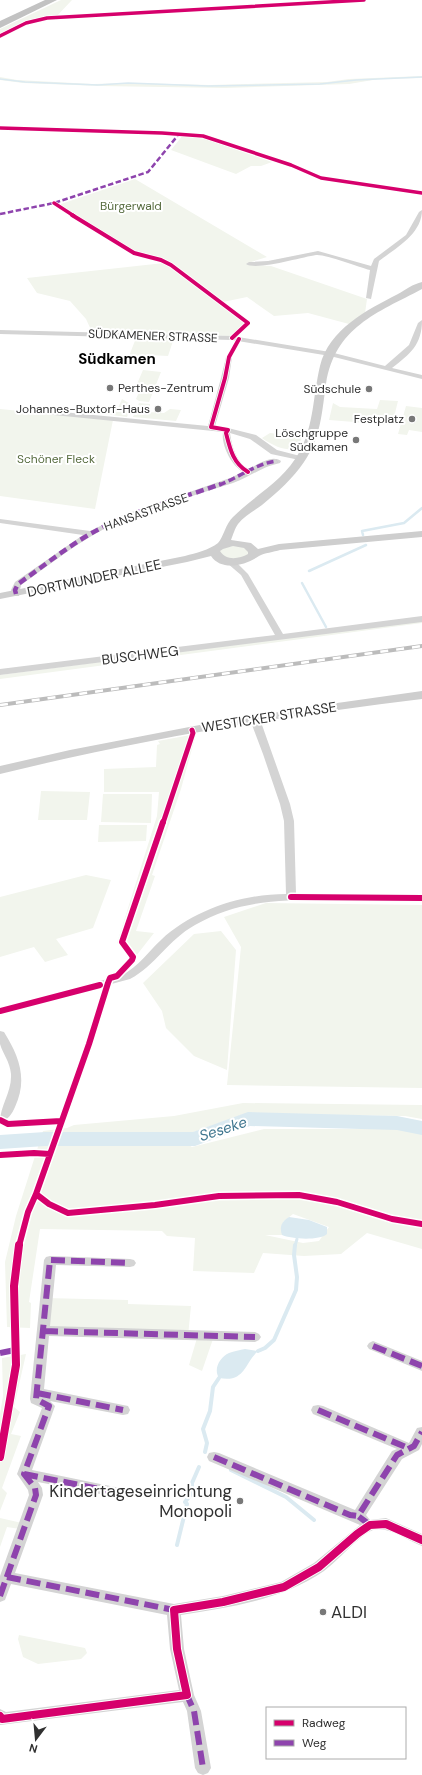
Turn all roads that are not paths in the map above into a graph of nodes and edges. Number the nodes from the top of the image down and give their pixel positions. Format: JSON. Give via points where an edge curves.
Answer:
{"nodes":[{"id":1,"x":38,"y":0,"type":"edge"},
{"id":2,"x":52,"y":0,"type":"edge"},
{"id":3,"x":0,"y":18,"type":"edge"},
{"id":4,"x":0,"y":25,"type":"edge"},
{"id":5,"x":422,"y":212,"type":"edge"},
{"id":6,"x":249,"y":264,"type":"dead end"},
{"id":7,"x":373,"y":269,"type":"junction"},
{"id":8,"x":422,"y":285,"type":"edge"},
{"id":9,"x":369,"y":298,"type":"dead end"},
{"id":10,"x":422,"y":322,"type":"edge"},
{"id":11,"x":0,"y":332,"type":"edge"},
{"id":12,"x":330,"y":354,"type":"junction"},
{"id":13,"x":229,"y":357,"type":"dead end"},
{"id":14,"x":386,"y":369,"type":"junction"},
{"id":15,"x":422,"y":377,"type":"edge"},
{"id":16,"x":24,"y":410,"type":"dead end"},
{"id":17,"x":211,"y":427,"type":"junction"},
{"id":18,"x":228,"y":430,"type":"junction"},
{"id":19,"x":302,"y":456,"type":"junction"},
{"id":20,"x":277,"y":461,"type":"dead end"},
{"id":21,"x":248,"y":472,"type":"junction"},
{"id":22,"x":0,"y":521,"type":"edge"},
{"id":23,"x":230,"y":529,"type":"junction"},
{"id":24,"x":91,"y":534,"type":"junction"},
{"id":25,"x":422,"y":534,"type":"edge"},
{"id":26,"x":238,"y":543,"type":"junction"},
{"id":27,"x":224,"y":544,"type":"junction"},
{"id":28,"x":250,"y":553,"type":"junction"},
{"id":29,"x":216,"y":554,"type":"junction"},
{"id":30,"x":230,"y":562,"type":"junction"},
{"id":31,"x":244,"y":574,"type":"junction"},
{"id":32,"x":16,"y":594,"type":"junction"},
{"id":33,"x":0,"y":596,"type":"edge"},
{"id":34,"x":422,"y":618,"type":"edge"},
{"id":35,"x":281,"y":637,"type":"junction"},
{"id":36,"x":0,"y":672,"type":"edge"},
{"id":37,"x":422,"y":695,"type":"edge"},
{"id":38,"x":253,"y":719,"type":"junction"},
{"id":39,"x":0,"y":770,"type":"edge"},
{"id":40,"x":291,"y":897,"type":"junction"},
{"id":41,"x":422,"y":898,"type":"edge"},
{"id":42,"x":0,"y":1011,"type":"edge"},
{"id":43,"x":0,"y":1035,"type":"edge"},
{"id":44,"x":0,"y":1118,"type":"edge"},
{"id":45,"x":130,"y":1263,"type":"dead end"},
{"id":46,"x":44,"y":1331,"type":"junction"},
{"id":47,"x":255,"y":1337,"type":"dead end"},
{"id":48,"x":373,"y":1346,"type":"dead end"},
{"id":49,"x":422,"y":1366,"type":"edge"},
{"id":50,"x":37,"y":1393,"type":"junction"},
{"id":51,"x":123,"y":1410,"type":"dead end"},
{"id":52,"x":318,"y":1410,"type":"dead end"},
{"id":53,"x":422,"y":1432,"type":"edge"},
{"id":54,"x":408,"y":1448,"type":"junction"},
{"id":55,"x":214,"y":1457,"type":"dead end"},
{"id":56,"x":24,"y":1474,"type":"junction"},
{"id":57,"x":115,"y":1492,"type":"dead end"},
{"id":58,"x":358,"y":1516,"type":"junction"},
{"id":59,"x":370,"y":1525,"type":"junction"},
{"id":60,"x":422,"y":1540,"type":"edge"},
{"id":61,"x":7,"y":1577,"type":"junction"},
{"id":62,"x":0,"y":1596,"type":"edge"},
{"id":63,"x":174,"y":1610,"type":"junction"},
{"id":64,"x":187,"y":1695,"type":"junction"},
{"id":65,"x":0,"y":1716,"type":"edge"},
{"id":66,"x":204,"y":1768,"type":"dead end"}],
"edges":[{"from":1,"to":3,"type":"highway"},
{"from":2,"to":4,"type":"highway"},
{"from":5,"to":7,"type":"street","via":[[408,236],[376,260]]},
{"from":6,"to":7,"type":"street","via":[[268,263],[318,253]]},
{"from":7,"to":9,"type":"street"},
{"from":8,"to":12,"type":"main road","via":[[348,328],[340,336]]},
{"from":10,"to":14,"type":"street","via":[[412,345]]},
{"from":11,"to":12,"type":"street","name":"SÜDKAMENER STRASSE","via":[[232,338]]},
{"from":12,"to":14,"type":"street","name":"SÜDKAMENER STRASSE"},
{"from":12,"to":19,"type":"main road","via":[[323,374],[316,427]]},
{"from":13,"to":17,"type":"street"},
{"from":14,"to":15,"type":"street","name":"SÜDKAMENER STRASSE"},
{"from":16,"to":17,"type":"street"},
{"from":17,"to":18,"type":"street"},
{"from":18,"to":19,"type":"street","via":[[253,437],[283,456]]},
{"from":18,"to":21,"type":"street","via":[[226,433],[231,455],[237,464]]},
{"from":19,"to":23,"type":"main road","via":[[282,482],[236,520]]},
{"from":20,"to":21,"type":"street","name":"HANSASTRASSE","via":[[268,462]]},
{"from":21,"to":24,"type":"street","name":"HANSASTRASSE","via":[[214,487],[126,517]]},
{"from":22,"to":24,"type":"street"},
{"from":23,"to":26,"type":"main road"},
{"from":23,"to":27,"type":"main road"},
{"from":24,"to":32,"type":"street","name":"HANSASTRASSE","via":[[18,584]]},
{"from":25,"to":28,"type":"main road","via":[[279,547]]},
{"from":26,"to":27,"type":"main road"},
{"from":26,"to":28,"type":"main road"},
{"from":27,"to":29,"type":"main road","via":[[216,548]]},
{"from":28,"to":30,"type":"main road"},
{"from":28,"to":31,"type":"street"},
{"from":29,"to":30,"type":"main road"},
{"from":29,"to":32,"type":"main road","name":"DORTMUNDER ALLEE"},
{"from":30,"to":31,"type":"street"},
{"from":31,"to":35,"type":"street"},
{"from":32,"to":33,"type":"main road","name":"DORTMUNDER ALLEE"},
{"from":34,"to":35,"type":"street","name":"BUSCHWEG"},
{"from":35,"to":36,"type":"street","name":"BUSCHWEG"},
{"from":37,"to":38,"type":"main road","name":"WESTICKER STRASSE"},
{"from":38,"to":39,"type":"main road","name":"WESTICKER STRASSE"},
{"from":38,"to":40,"type":"street","via":[[268,754],[289,822]]},
{"from":40,"to":41,"type":"street"},
{"from":40,"to":42,"type":"street","via":[[248,901],[198,918],[165,942],[137,972],[100,985]]},
{"from":43,"to":44,"type":"street","via":[[13,1057],[17,1074],[16,1088],[10,1106],[6,1114]]},
{"from":45,"to":46,"type":"street","via":[[50,1260]]},
{"from":46,"to":47,"type":"street"},
{"from":46,"to":50,"type":"street"},
{"from":48,"to":49,"type":"street"},
{"from":50,"to":51,"type":"street"},
{"from":50,"to":56,"type":"street","via":[[36,1399],[49,1406]]},
{"from":52,"to":54,"type":"street"},
{"from":53,"to":54,"type":"street","via":[[414,1446]]},
{"from":54,"to":58,"type":"street","via":[[397,1455]]},
{"from":55,"to":58,"type":"street","via":[[350,1515]]},
{"from":56,"to":57,"type":"street"},
{"from":56,"to":61,"type":"street","via":[[35,1488],[36,1495]]},
{"from":58,"to":59,"type":"street"},
{"from":59,"to":60,"type":"street","via":[[386,1524]]},
{"from":59,"to":63,"type":"street","via":[[319,1567],[284,1587],[223,1602]]},
{"from":61,"to":62,"type":"street"},
{"from":61,"to":63,"type":"street"},
{"from":63,"to":64,"type":"street","via":[[177,1649]]},
{"from":64,"to":65,"type":"street","via":[[2,1719]]},
{"from":64,"to":66,"type":"street","via":[[194,1711]]}]}
